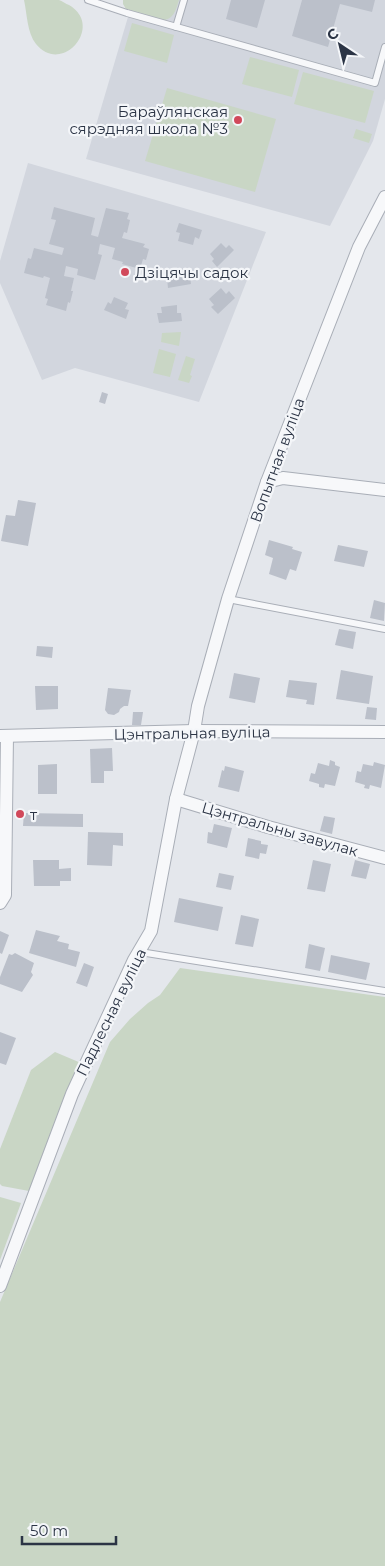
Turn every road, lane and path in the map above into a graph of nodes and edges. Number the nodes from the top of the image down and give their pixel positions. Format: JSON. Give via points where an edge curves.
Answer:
{"nodes":[{"id":1,"x":88,"y":0,"type":"edge"},
{"id":2,"x":184,"y":0,"type":"edge"},
{"id":3,"x":99,"y":2,"type":"edge"},
{"id":4,"x":176,"y":27,"type":"junction"},
{"id":5,"x":385,"y":46,"type":"edge"},
{"id":6,"x":385,"y":197,"type":"edge"},
{"id":7,"x":267,"y":482,"type":"junction"},
{"id":8,"x":385,"y":490,"type":"edge"},
{"id":9,"x":228,"y":599,"type":"junction"},
{"id":10,"x":385,"y":629,"type":"edge"},
{"id":11,"x":194,"y":731,"type":"junction"},
{"id":12,"x":385,"y":732,"type":"edge"},
{"id":13,"x":3,"y":736,"type":"edge"},
{"id":14,"x":176,"y":799,"type":"junction"},
{"id":15,"x":385,"y":858,"type":"edge"},
{"id":16,"x":0,"y":903,"type":"edge"},
{"id":17,"x":140,"y":952,"type":"junction"},
{"id":18,"x":385,"y":991,"type":"edge"},
{"id":19,"x":0,"y":1285,"type":"edge"}],
"edges":[{"from":1,"to":3,"type":"lane"},
{"from":2,"to":4,"type":"lane"},
{"from":3,"to":4,"type":"lane"},
{"from":4,"to":5,"type":"lane","via":[[375,83]]},
{"from":6,"to":7,"type":"street","name":"Вопытная вуліца","via":[[359,248]]},
{"from":7,"to":8,"type":"street","via":[[283,478]]},
{"from":7,"to":9,"type":"street","name":"Вопытная вуліца"},
{"from":9,"to":10,"type":"lane"},
{"from":9,"to":11,"type":"street","name":"Вопытная вуліца"},
{"from":11,"to":12,"type":"street","name":"Цэнтральная вуліца"},
{"from":11,"to":13,"type":"street","name":"Цэнтральная вуліца"},
{"from":11,"to":14,"type":"street","name":"Падлесная вуліца"},
{"from":13,"to":16,"type":"street","via":[[5,895]]},
{"from":14,"to":15,"type":"street","name":"Цэнтральны завулак"},
{"from":14,"to":17,"type":"street","name":"Падлесная вуліца","via":[[152,932]]},
{"from":17,"to":18,"type":"lane"},
{"from":17,"to":19,"type":"street","name":"Падлесная вуліца","via":[[72,1094]]}]}
